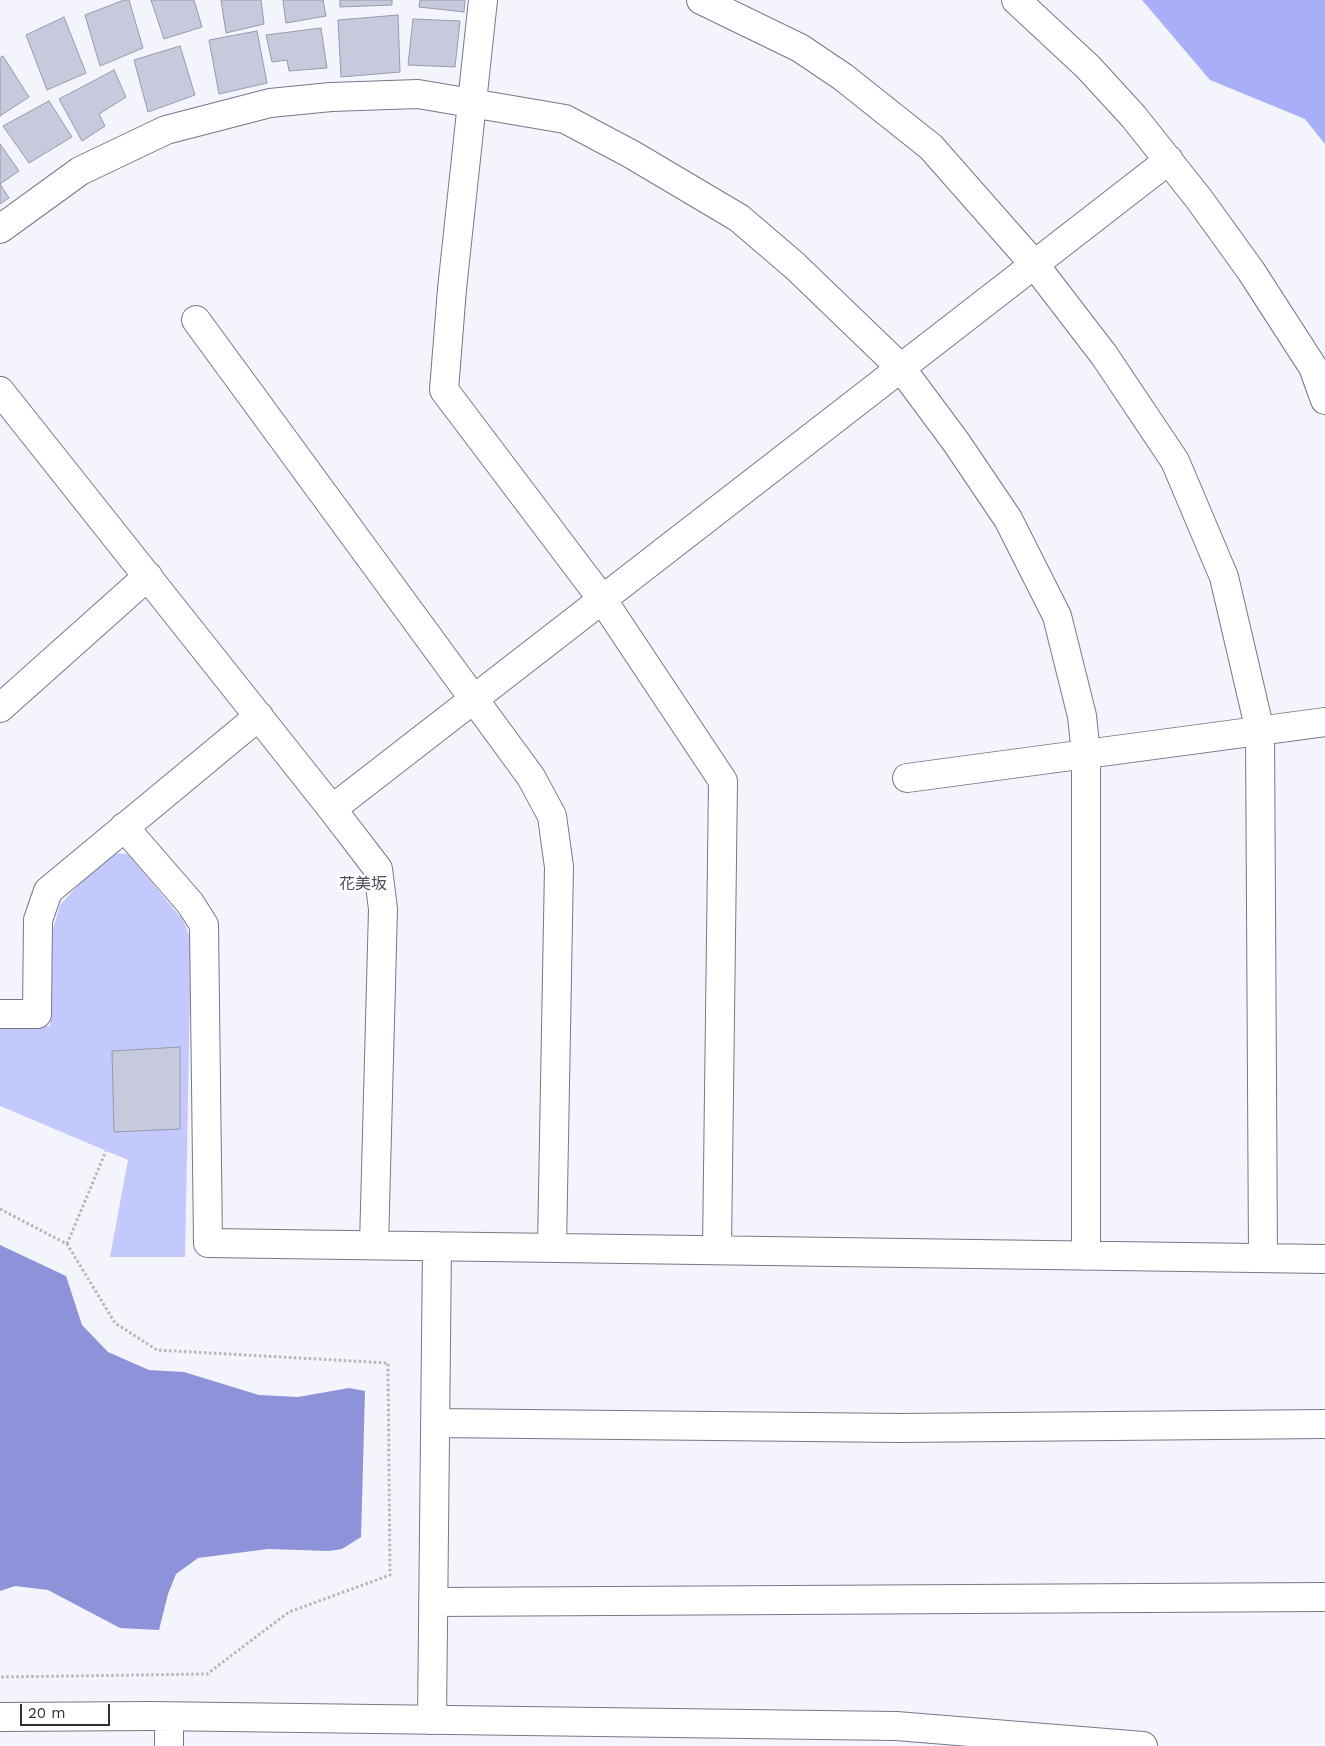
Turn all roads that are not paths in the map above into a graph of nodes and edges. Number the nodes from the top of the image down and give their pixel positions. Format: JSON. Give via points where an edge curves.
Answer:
{"nodes":[{"id":1,"x":483,"y":0,"type":"edge"},
{"id":2,"x":701,"y":0,"type":"edge"},
{"id":3,"x":1016,"y":0,"type":"edge"},
{"id":4,"x":473,"y":103,"type":"junction"},
{"id":5,"x":1169,"y":160,"type":"junction"},
{"id":6,"x":0,"y":229,"type":"edge"},
{"id":7,"x":1034,"y":264,"type":"junction"},
{"id":8,"x":196,"y":320,"type":"dead end"},
{"id":9,"x":901,"y":368,"type":"junction"},
{"id":10,"x":0,"y":391,"type":"edge"},
{"id":11,"x":1325,"y":400,"type":"edge"},
{"id":12,"x":148,"y":576,"type":"junction"},
{"id":13,"x":602,"y":600,"type":"junction"},
{"id":14,"x":472,"y":700,"type":"junction"},
{"id":15,"x":0,"y":708,"type":"edge"},
{"id":16,"x":259,"y":716,"type":"junction"},
{"id":17,"x":1325,"y":722,"type":"edge"},
{"id":18,"x":1260,"y":731,"type":"junction"},
{"id":19,"x":1086,"y":754,"type":"junction"},
{"id":20,"x":907,"y":778,"type":"dead end"},
{"id":21,"x":332,"y":808,"type":"junction"},
{"id":22,"x":124,"y":827,"type":"junction"},
{"id":23,"x":0,"y":1014,"type":"edge"},
{"id":24,"x":374,"y":1245,"type":"junction"},
{"id":25,"x":437,"y":1246,"type":"junction"},
{"id":26,"x":552,"y":1247,"type":"junction"},
{"id":27,"x":717,"y":1249,"type":"junction"},
{"id":28,"x":1086,"y":1256,"type":"junction"},
{"id":29,"x":1263,"y":1258,"type":"junction"},
{"id":30,"x":1325,"y":1259,"type":"edge"},
{"id":31,"x":435,"y":1423,"type":"junction"},
{"id":32,"x":1325,"y":1424,"type":"edge"},
{"id":33,"x":1325,"y":1597,"type":"edge"},
{"id":34,"x":433,"y":1602,"type":"junction"},
{"id":35,"x":169,"y":1717,"type":"junction"},
{"id":36,"x":0,"y":1718,"type":"edge"},
{"id":37,"x":432,"y":1720,"type":"junction"},
{"id":38,"x":896,"y":1736,"type":"edge"},
{"id":39,"x":169,"y":1746,"type":"edge"},
{"id":40,"x":1143,"y":1746,"type":"edge"}],
"edges":[{"from":1,"to":4,"type":"street"},
{"from":2,"to":7,"type":"street","via":[[800,48],[888,111],[930,147]]},
{"from":3,"to":5,"type":"street","via":[[1088,68]]},
{"from":4,"to":6,"type":"street","via":[[418,94],[331,97],[270,103],[166,130],[80,171]]},
{"from":4,"to":9,"type":"street","via":[[565,119],[739,218],[795,266]]},
{"from":4,"to":13,"type":"street","via":[[444,390]]},
{"from":5,"to":7,"type":"street"},
{"from":5,"to":11,"type":"street","via":[[1251,271],[1312,367]]},
{"from":7,"to":9,"type":"street"},
{"from":7,"to":18,"type":"street","via":[[1104,354],[1175,461],[1224,577]]},
{"from":8,"to":14,"type":"street"},
{"from":9,"to":13,"type":"street"},
{"from":9,"to":19,"type":"street","via":[[1008,519],[1057,616],[1082,716]]},
{"from":10,"to":12,"type":"street"},
{"from":12,"to":15,"type":"street"},
{"from":12,"to":16,"type":"street"},
{"from":13,"to":14,"type":"street"},
{"from":13,"to":27,"type":"street","via":[[723,781]]},
{"from":14,"to":21,"type":"street"},
{"from":14,"to":26,"type":"street","via":[[531,777],[552,816],[558,867]]},
{"from":16,"to":21,"type":"street"},
{"from":16,"to":22,"type":"street"},
{"from":17,"to":18,"type":"street"},
{"from":18,"to":19,"type":"street"},
{"from":18,"to":29,"type":"street"},
{"from":19,"to":20,"type":"street"},
{"from":19,"to":28,"type":"street"},
{"from":21,"to":24,"type":"street","via":[[378,869],[383,909]]},
{"from":22,"to":23,"type":"street","via":[[48,891],[38,920],[37,1014]]},
{"from":22,"to":24,"type":"street","via":[[190,903],[204,925],[208,1243]]},
{"from":24,"to":25,"type":"street"},
{"from":25,"to":26,"type":"street"},
{"from":25,"to":31,"type":"street"},
{"from":26,"to":27,"type":"street"},
{"from":27,"to":28,"type":"street"},
{"from":28,"to":29,"type":"street"},
{"from":29,"to":30,"type":"street"},
{"from":31,"to":32,"type":"street","via":[[900,1428]]},
{"from":31,"to":34,"type":"street"},
{"from":33,"to":34,"type":"street"},
{"from":34,"to":37,"type":"street"},
{"from":35,"to":36,"type":"street"},
{"from":35,"to":37,"type":"street"},
{"from":35,"to":39,"type":"street"},
{"from":37,"to":38,"type":"street"},
{"from":38,"to":40,"type":"street"}]}
